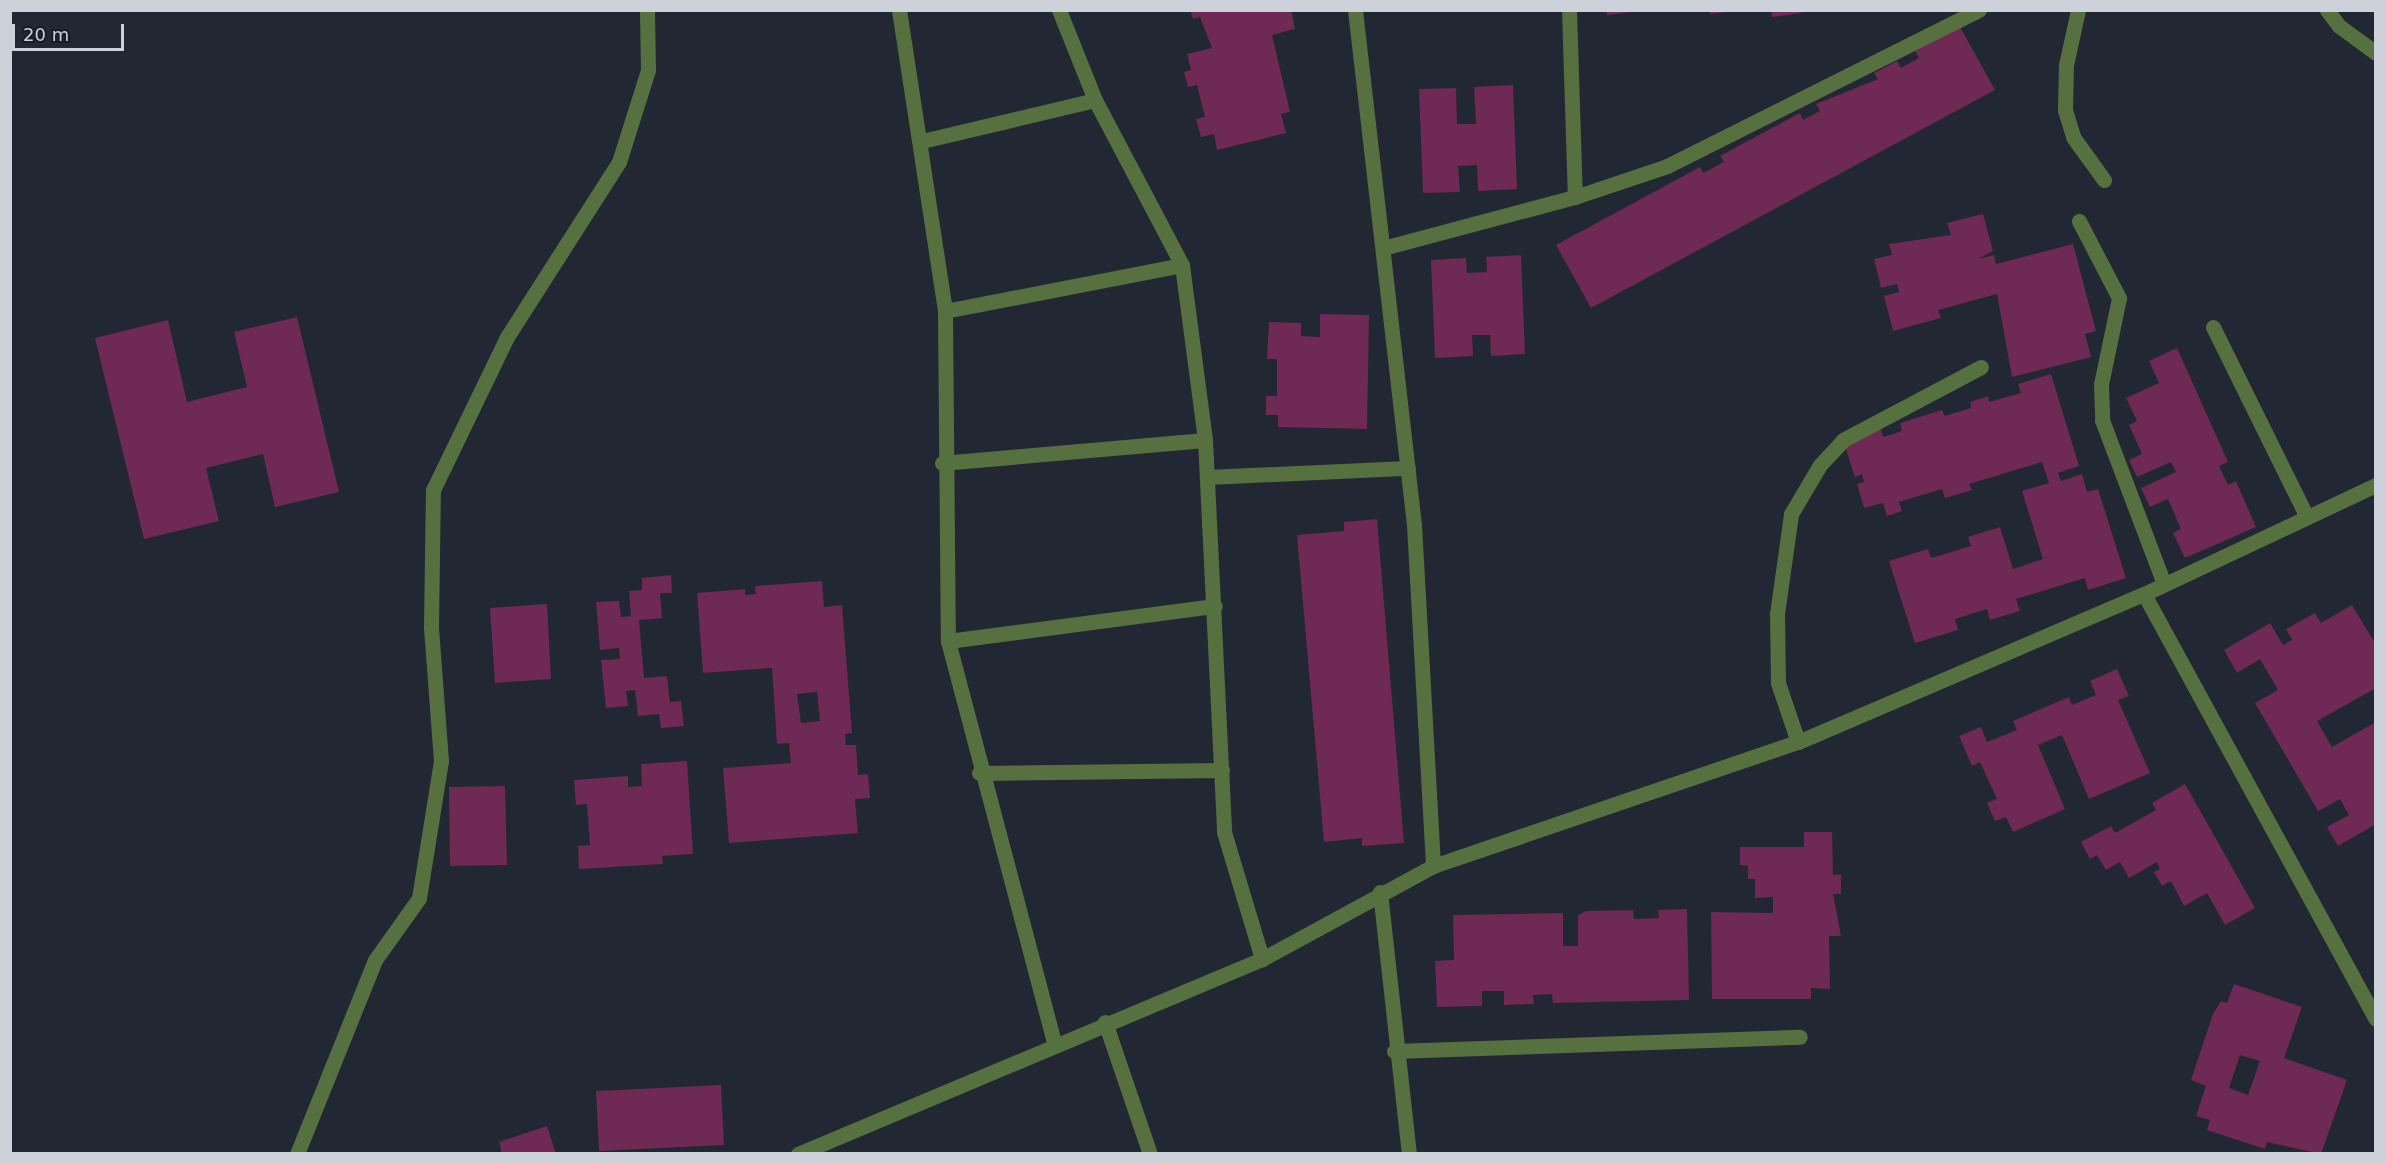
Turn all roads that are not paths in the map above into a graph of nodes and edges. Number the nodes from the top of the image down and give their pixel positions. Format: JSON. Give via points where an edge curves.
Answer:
{"nodes":[{"id":1,"x":647,"y":10,"type":"edge"},
{"id":2,"x":899,"y":10,"type":"edge"},
{"id":3,"x":1059,"y":10,"type":"edge"},
{"id":4,"x":1355,"y":10,"type":"edge"},
{"id":5,"x":1569,"y":10,"type":"edge"},
{"id":6,"x":1979,"y":10,"type":"edge"},
{"id":7,"x":2078,"y":10,"type":"edge"},
{"id":8,"x":2327,"y":10,"type":"edge"},
{"id":9,"x":2376,"y":53,"type":"edge"},
{"id":10,"x":1095,"y":100,"type":"junction"},
{"id":11,"x":922,"y":141,"type":"junction"},
{"id":12,"x":2104,"y":180,"type":"dead end"},
{"id":13,"x":1575,"y":197,"type":"junction"},
{"id":14,"x":2079,"y":220,"type":"dead end"},
{"id":15,"x":1383,"y":248,"type":"junction"},
{"id":16,"x":1182,"y":265,"type":"junction"},
{"id":17,"x":945,"y":311,"type":"junction"},
{"id":18,"x":2213,"y":327,"type":"dead end"},
{"id":19,"x":1981,"y":367,"type":"dead end"},
{"id":20,"x":1205,"y":440,"type":"junction"},
{"id":21,"x":942,"y":463,"type":"junction"},
{"id":22,"x":1408,"y":468,"type":"junction"},
{"id":23,"x":1207,"y":477,"type":"junction"},
{"id":24,"x":2376,"y":485,"type":"edge"},
{"id":25,"x":2307,"y":517,"type":"junction"},
{"id":26,"x":2164,"y":584,"type":"junction"},
{"id":27,"x":2144,"y":594,"type":"junction"},
{"id":28,"x":1215,"y":606,"type":"junction"},
{"id":29,"x":948,"y":641,"type":"junction"},
{"id":30,"x":1798,"y":742,"type":"junction"},
{"id":31,"x":1222,"y":770,"type":"junction"},
{"id":32,"x":979,"y":773,"type":"junction"},
{"id":33,"x":1433,"y":866,"type":"junction"},
{"id":34,"x":1380,"y":892,"type":"junction"},
{"id":35,"x":1262,"y":959,"type":"junction"},
{"id":36,"x":2372,"y":1004,"type":"edge"},
{"id":37,"x":2376,"y":1018,"type":"edge"},
{"id":38,"x":1105,"y":1022,"type":"junction"},
{"id":39,"x":1800,"y":1037,"type":"dead end"},
{"id":40,"x":1054,"y":1043,"type":"junction"},
{"id":41,"x":1394,"y":1051,"type":"junction"},
{"id":42,"x":297,"y":1154,"type":"edge"},
{"id":43,"x":798,"y":1154,"type":"edge"},
{"id":44,"x":1150,"y":1154,"type":"edge"},
{"id":45,"x":1409,"y":1154,"type":"edge"}],
"edges":[{"from":1,"to":42,"type":"street","via":[[648,70],[619,162],[507,337],[433,490],[431,627],[441,761],[419,898],[375,960]]},
{"from":2,"to":11,"type":"street"},
{"from":3,"to":10,"type":"street"},
{"from":4,"to":15,"type":"street"},
{"from":5,"to":13,"type":"street"},
{"from":6,"to":13,"type":"street","via":[[1667,166]]},
{"from":7,"to":12,"type":"street","via":[[2066,65],[2065,110],[2073,137]]},
{"from":8,"to":9,"type":"street","via":[[2339,27]]},
{"from":10,"to":11,"type":"street"},
{"from":10,"to":16,"type":"street"},
{"from":11,"to":17,"type":"street"},
{"from":13,"to":15,"type":"street"},
{"from":14,"to":26,"type":"street","via":[[2119,298],[2101,384],[2102,420]]},
{"from":15,"to":22,"type":"street"},
{"from":16,"to":17,"type":"street"},
{"from":16,"to":20,"type":"street"},
{"from":17,"to":21,"type":"street"},
{"from":18,"to":25,"type":"street"},
{"from":19,"to":30,"type":"street","via":[[1843,440],[1820,465],[1791,514],[1777,614],[1778,683]]},
{"from":20,"to":21,"type":"street"},
{"from":20,"to":23,"type":"street"},
{"from":21,"to":29,"type":"street"},
{"from":22,"to":23,"type":"street"},
{"from":22,"to":33,"type":"street"},
{"from":23,"to":28,"type":"street"},
{"from":24,"to":25,"type":"street"},
{"from":25,"to":26,"type":"street"},
{"from":26,"to":27,"type":"street"},
{"from":27,"to":30,"type":"street"},
{"from":27,"to":36,"type":"street"},
{"from":28,"to":29,"type":"street"},
{"from":28,"to":31,"type":"street"},
{"from":29,"to":32,"type":"street"},
{"from":30,"to":33,"type":"street"},
{"from":31,"to":32,"type":"street"},
{"from":31,"to":35,"type":"street","via":[[1224,832]]},
{"from":32,"to":40,"type":"street"},
{"from":33,"to":34,"type":"street"},
{"from":34,"to":35,"type":"street"},
{"from":34,"to":41,"type":"street"},
{"from":35,"to":38,"type":"street"},
{"from":36,"to":37,"type":"street"},
{"from":38,"to":40,"type":"street"},
{"from":38,"to":44,"type":"street"},
{"from":39,"to":41,"type":"street"},
{"from":40,"to":43,"type":"street"},
{"from":41,"to":45,"type":"street"}]}
